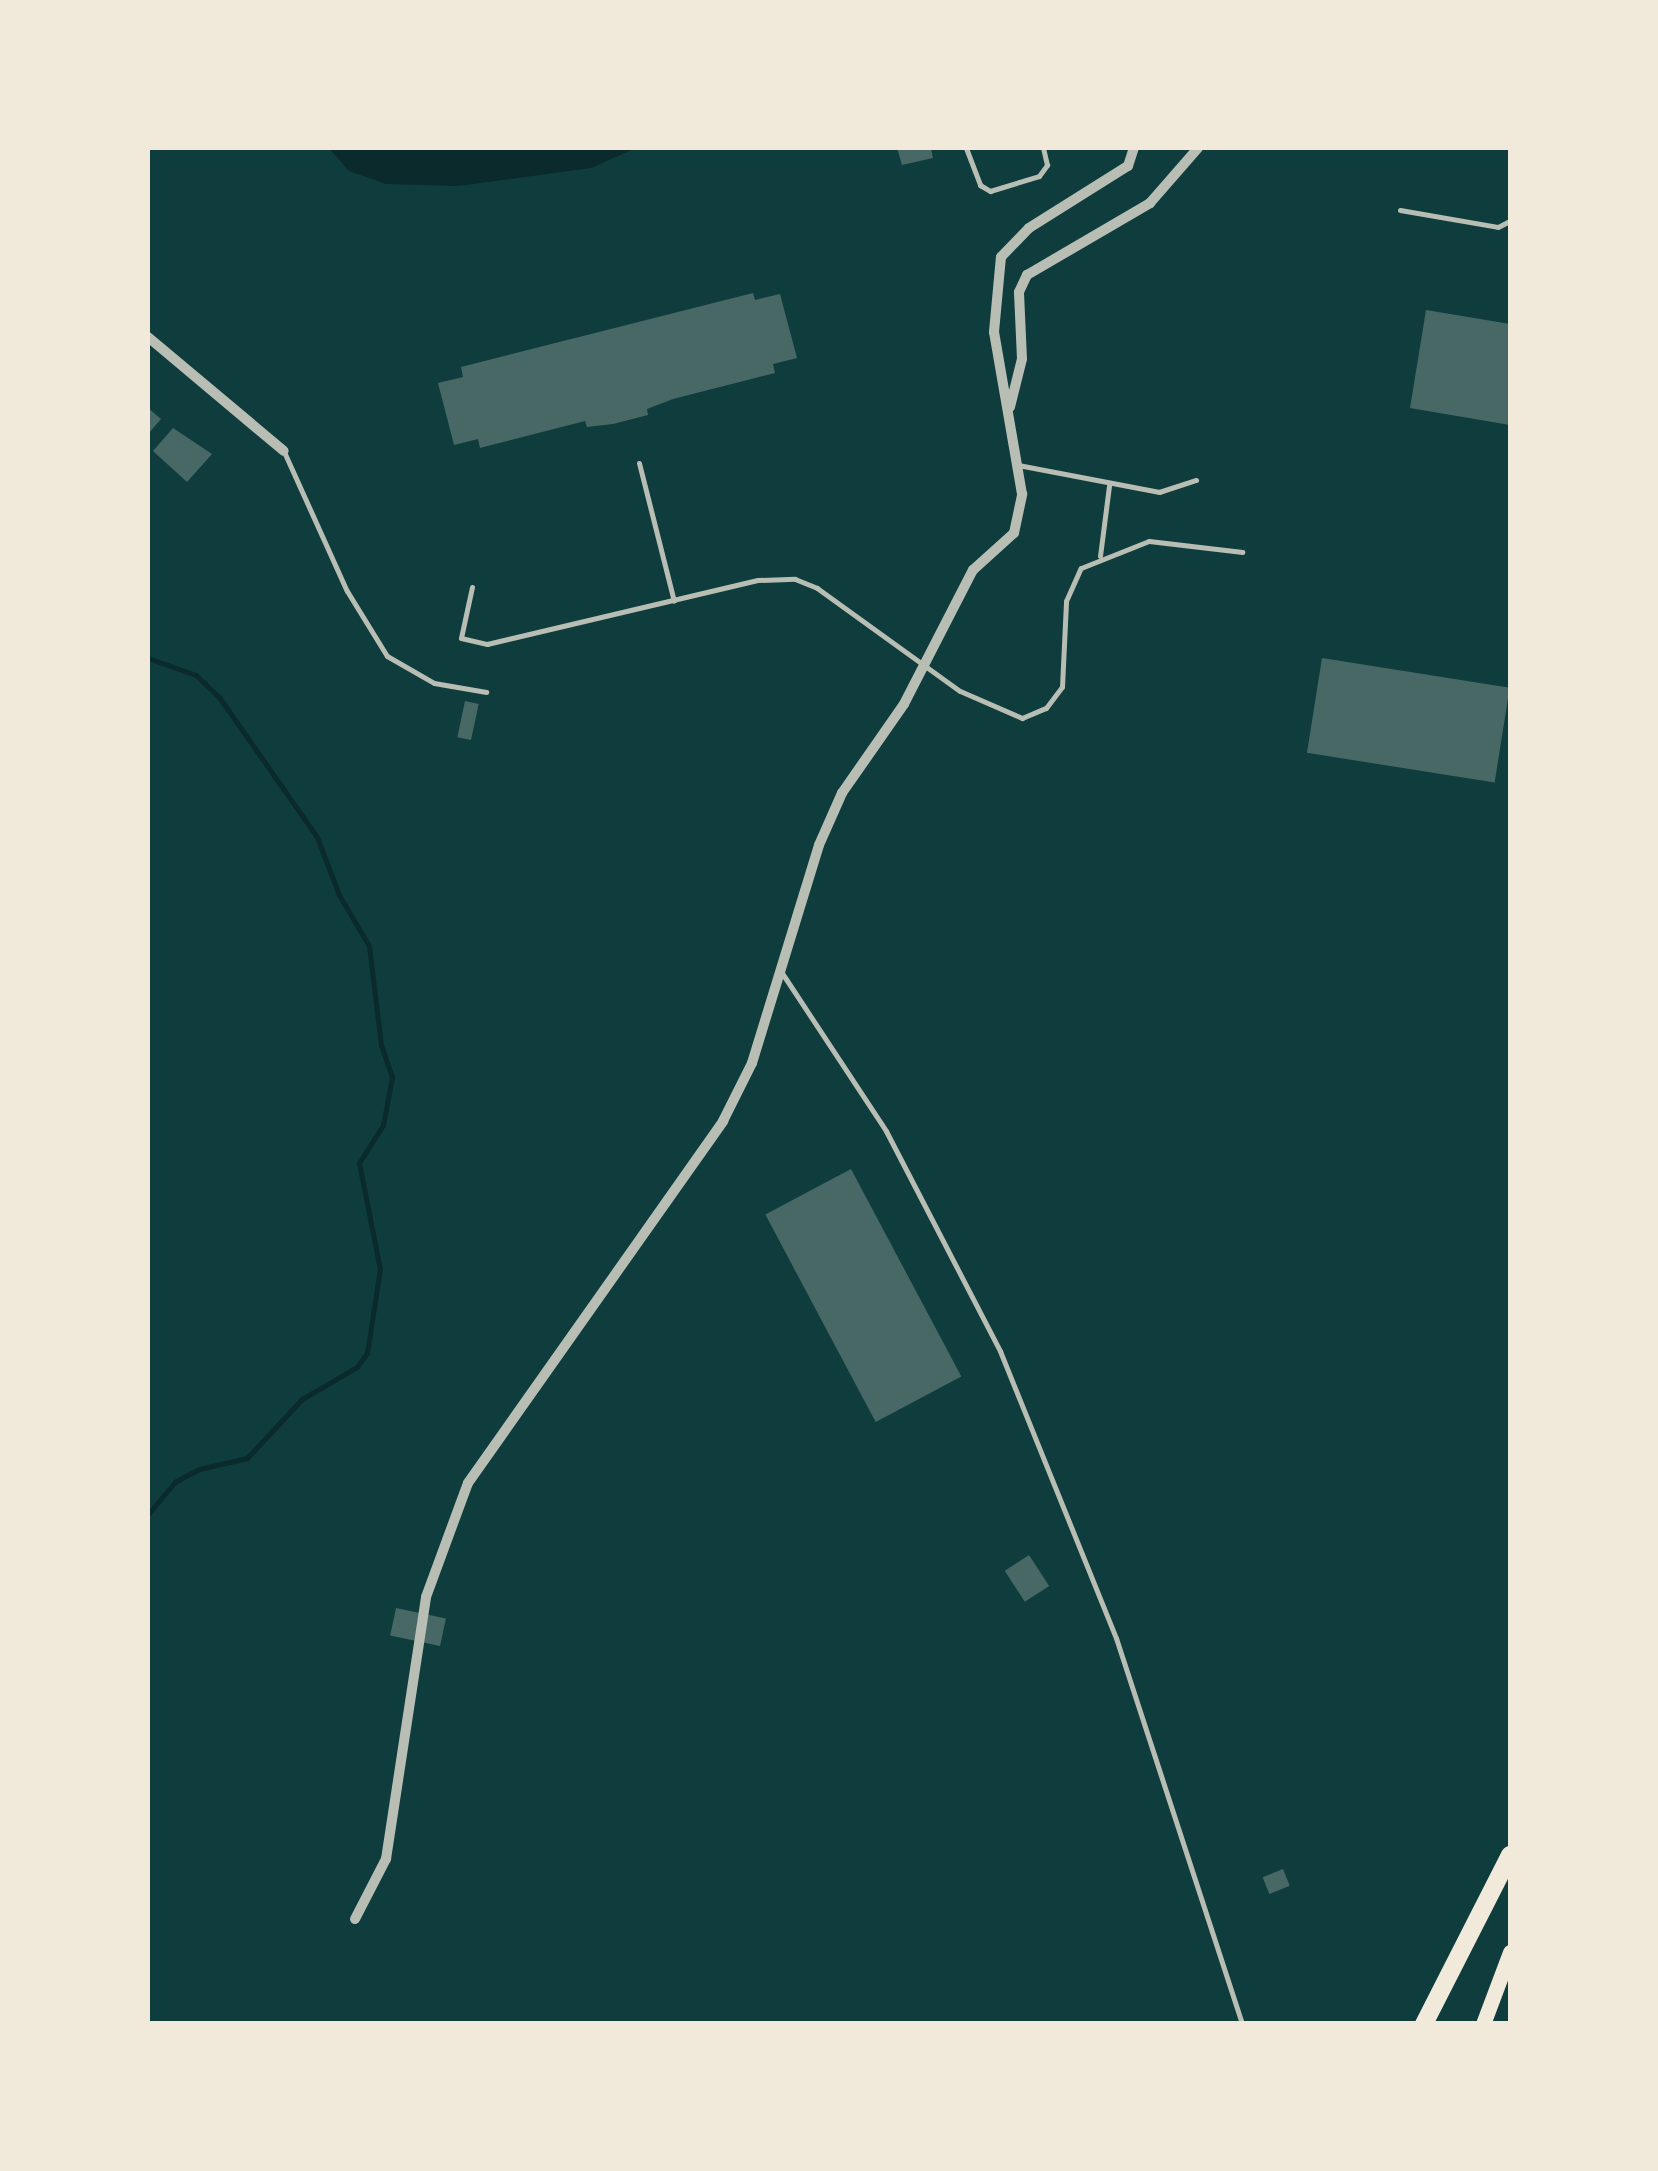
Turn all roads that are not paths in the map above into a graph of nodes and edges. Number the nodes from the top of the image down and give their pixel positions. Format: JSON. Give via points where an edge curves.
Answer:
{"nodes":[{"id":1,"x":966,"y":148,"type":"edge"},
{"id":2,"x":1043,"y":148,"type":"edge"},
{"id":3,"x":1134,"y":148,"type":"edge"},
{"id":4,"x":1198,"y":148,"type":"edge"},
{"id":5,"x":1400,"y":210,"type":"dead end"},
{"id":6,"x":1510,"y":223,"type":"edge"},
{"id":7,"x":148,"y":337,"type":"edge"},
{"id":8,"x":1008,"y":413,"type":"junction"},
{"id":9,"x":284,"y":451,"type":"joint"},
{"id":10,"x":638,"y":463,"type":"dead end"},
{"id":11,"x":1018,"y":465,"type":"junction"},
{"id":12,"x":1196,"y":480,"type":"dead end"},
{"id":13,"x":1110,"y":486,"type":"junction"},
{"id":14,"x":1242,"y":552,"type":"dead end"},
{"id":15,"x":1100,"y":556,"type":"junction"},
{"id":16,"x":472,"y":587,"type":"dead end"},
{"id":17,"x":674,"y":601,"type":"junction"},
{"id":18,"x":927,"y":664,"type":"junction"},
{"id":19,"x":486,"y":692,"type":"dead end"},
{"id":20,"x":782,"y":973,"type":"junction"},
{"id":21,"x":1510,"y":1855,"type":"edge"},
{"id":22,"x":355,"y":1919,"type":"dead end"},
{"id":23,"x":1510,"y":1952,"type":"edge"},
{"id":24,"x":1242,"y":2024,"type":"edge"},
{"id":25,"x":1424,"y":2024,"type":"edge"},
{"id":26,"x":1483,"y":2024,"type":"edge"}],
"edges":[{"from":1,"to":2,"type":"lane","via":[[980,185],[990,191],[1039,176],[1047,165]]},
{"from":3,"to":8,"type":"street","via":[[1128,166],[1029,228],[1001,257],[994,332]]},
{"from":4,"to":8,"type":"street","via":[[1150,203],[1027,275],[1019,292],[1022,359]]},
{"from":5,"to":6,"type":"lane"},
{"from":7,"to":9,"type":"street"},
{"from":8,"to":11,"type":"street"},
{"from":9,"to":19,"type":"lane","via":[[347,592],[387,656],[434,683]]},
{"from":10,"to":17,"type":"lane"},
{"from":11,"to":13,"type":"lane"},
{"from":11,"to":18,"type":"street","via":[[1022,494],[1014,533],[973,570]]},
{"from":12,"to":13,"type":"lane","via":[[1159,492]]},
{"from":13,"to":15,"type":"lane"},
{"from":14,"to":15,"type":"lane","via":[[1149,540]]},
{"from":15,"to":18,"type":"lane","via":[[1071,582],[1062,687],[1035,716],[1022,718],[986,704]]},
{"from":16,"to":17,"type":"lane","via":[[461,638],[487,644]]},
{"from":17,"to":18,"type":"lane","via":[[758,580],[795,580]]},
{"from":18,"to":20,"type":"street","via":[[842,794],[819,844]]},
{"from":20,"to":22,"type":"street","via":[[752,1063],[722,1121],[468,1483],[426,1596],[384,1868]]},
{"from":20,"to":24,"type":"lane","via":[[886,1130],[1016,1388],[1116,1638]]},
{"from":21,"to":25,"type":"highway"},
{"from":23,"to":26,"type":"main road"}]}
